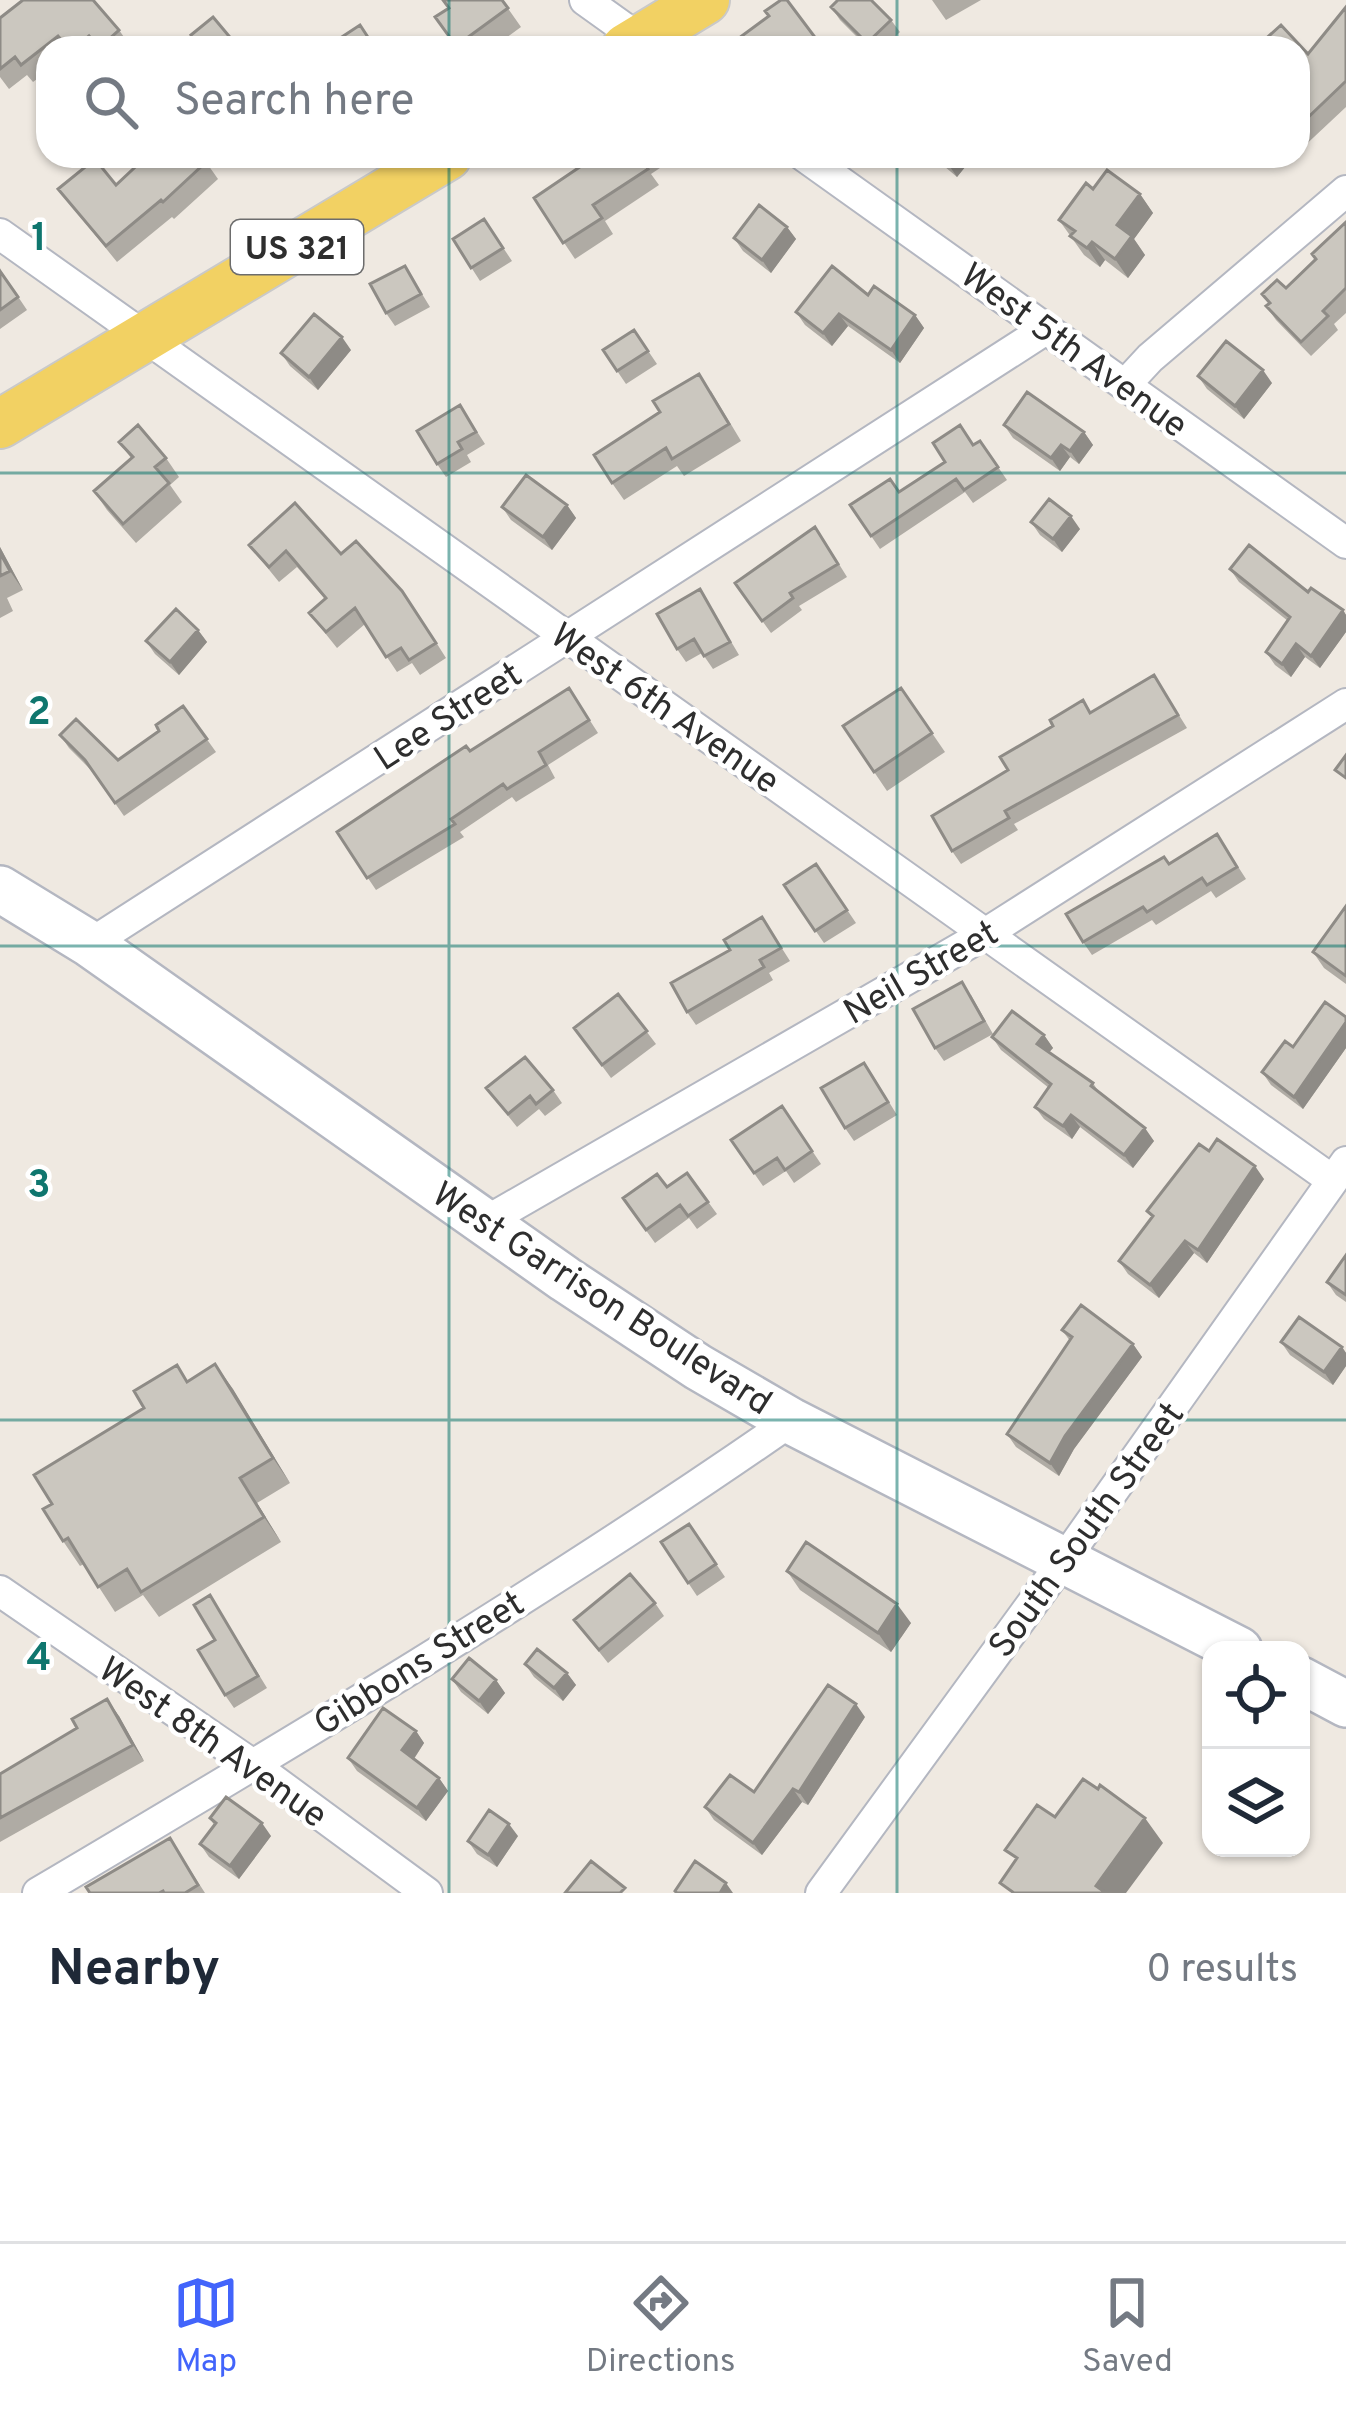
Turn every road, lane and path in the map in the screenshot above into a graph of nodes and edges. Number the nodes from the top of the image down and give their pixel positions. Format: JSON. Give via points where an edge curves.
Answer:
{"nodes":[{"id":1,"x":585,"y":0,"type":"edge"},
{"id":2,"x":705,"y":0,"type":"edge"},
{"id":3,"x":628,"y":36,"type":"edge"},
{"id":4,"x":652,"y":36,"type":"edge"},
{"id":5,"x":427,"y":168,"type":"edge"},
{"id":6,"x":821,"y":168,"type":"edge"},
{"id":7,"x":1346,"y":191,"type":"edge"},
{"id":8,"x":0,"y":234,"type":"edge"},
{"id":9,"x":1046,"y":329,"type":"junction"},
{"id":10,"x":146,"y":338,"type":"junction"},
{"id":11,"x":1125,"y":385,"type":"junction"},
{"id":12,"x":0,"y":424,"type":"edge"},
{"id":13,"x":1346,"y":543,"type":"edge"},
{"id":14,"x":568,"y":638,"type":"junction"},
{"id":15,"x":1346,"y":704,"type":"edge"},
{"id":16,"x":0,"y":889,"type":"edge"},
{"id":17,"x":986,"y":934,"type":"junction"},
{"id":18,"x":90,"y":944,"type":"junction"},
{"id":19,"x":1339,"y":1171,"type":"edge"},
{"id":20,"x":484,"y":1222,"type":"junction"},
{"id":21,"x":791,"y":1421,"type":"junction"},
{"id":22,"x":1064,"y":1560,"type":"junction"},
{"id":23,"x":0,"y":1591,"type":"edge"},
{"id":24,"x":1222,"y":1641,"type":"edge"},
{"id":25,"x":1310,"y":1685,"type":"edge"},
{"id":26,"x":1346,"y":1704,"type":"edge"},
{"id":27,"x":253,"y":1765,"type":"junction"},
{"id":28,"x":38,"y":1893,"type":"edge"},
{"id":29,"x":427,"y":1893,"type":"edge"},
{"id":30,"x":821,"y":1893,"type":"edge"}],
"edges":[{"from":1,"to":3,"type":"street"},
{"from":2,"to":4,"type":"main road"},
{"from":5,"to":10,"type":"main road","number":"US 321"},
{"from":6,"to":9,"type":"street","name":"West 5th Avenue"},
{"from":7,"to":11,"type":"street"},
{"from":8,"to":10,"type":"street","name":"West 6th Avenue"},
{"from":9,"to":11,"type":"street","name":"West 5th Avenue"},
{"from":9,"to":14,"type":"street","name":"Lee Street"},
{"from":10,"to":12,"type":"main road","number":"US 321"},
{"from":10,"to":14,"type":"street","name":"West 6th Avenue"},
{"from":11,"to":13,"type":"street","name":"West 5th Avenue"},
{"from":14,"to":17,"type":"street","name":"West 6th Avenue"},
{"from":14,"to":18,"type":"street","name":"Lee Street"},
{"from":15,"to":17,"type":"street","name":"Neil Street"},
{"from":16,"to":18,"type":"main road","name":"West Garrison Boulevard"},
{"from":17,"to":19,"type":"street","name":"West 6th Avenue"},
{"from":17,"to":20,"type":"street","name":"Neil Street"},
{"from":18,"to":20,"type":"main road","name":"West Garrison Boulevard"},
{"from":19,"to":22,"type":"street","name":"South South Street"},
{"from":20,"to":21,"type":"main road","name":"West Garrison Boulevard","via":[[652,1339]]},
{"from":21,"to":22,"type":"main road","name":"West Garrison Boulevard"},
{"from":21,"to":27,"type":"street","name":"Gibbons Street"},
{"from":22,"to":24,"type":"main road","name":"West Garrison Boulevard"},
{"from":22,"to":30,"type":"street","name":"South South Street"},
{"from":23,"to":27,"type":"street","name":"West 8th Avenue"},
{"from":25,"to":26,"type":"main road"},
{"from":27,"to":28,"type":"street","name":"Gibbons Street"},
{"from":27,"to":29,"type":"street","name":"West 8th Avenue"}]}
